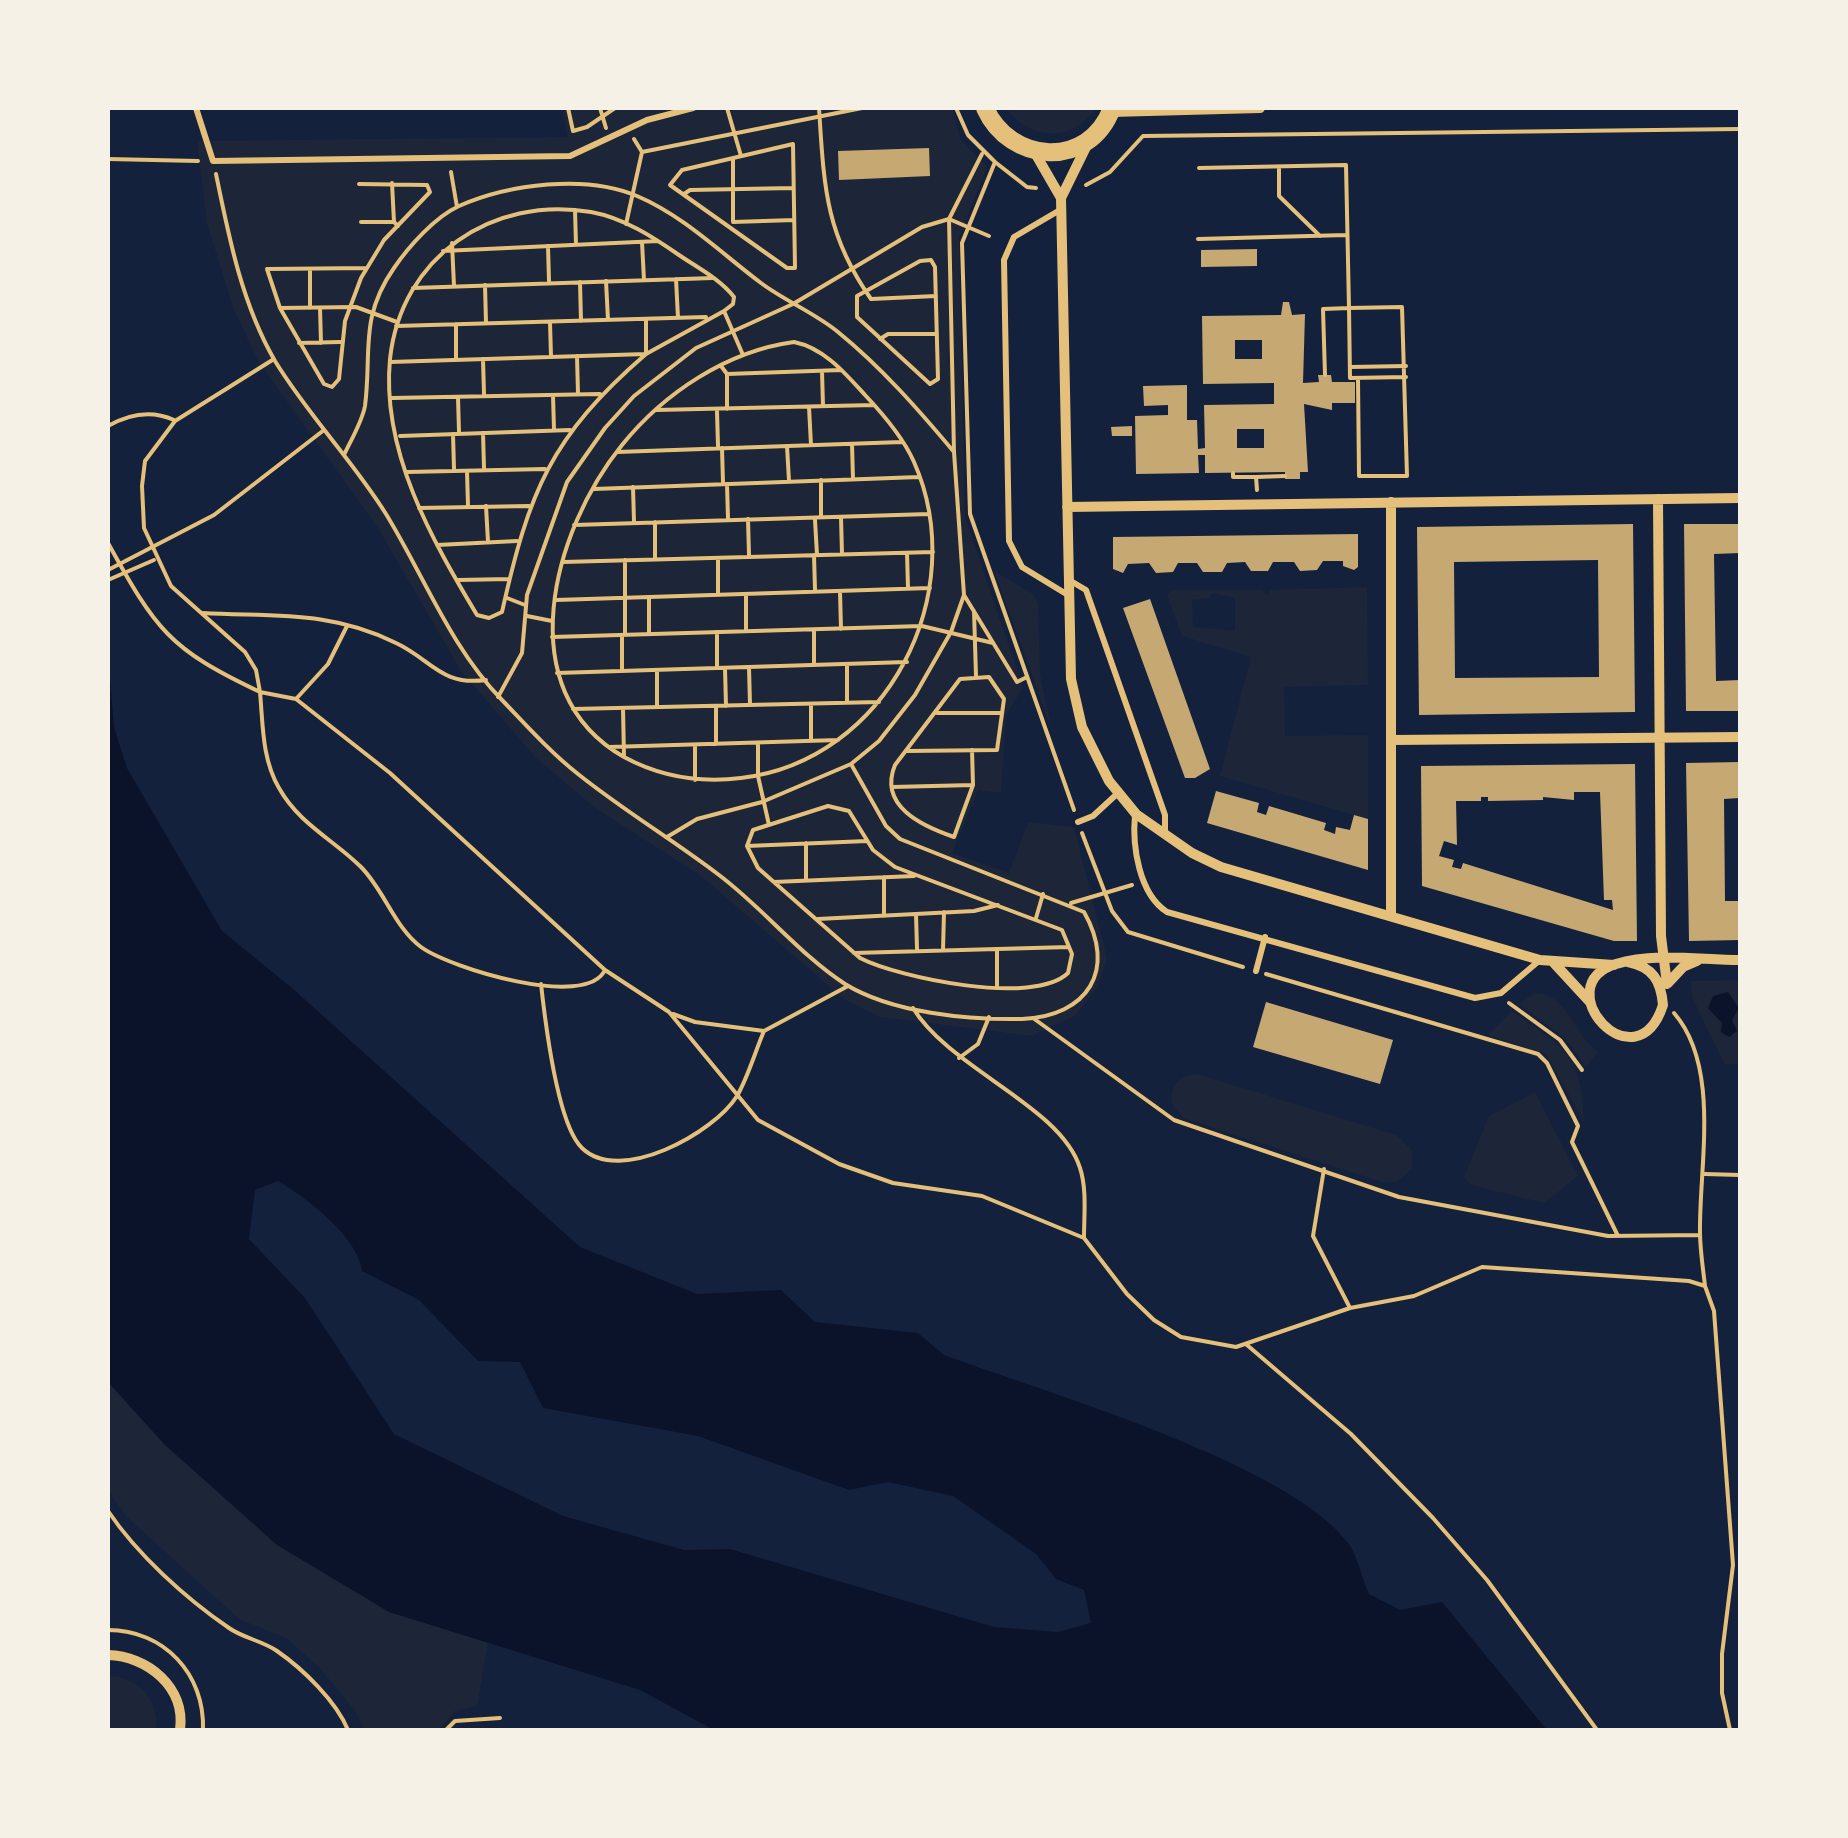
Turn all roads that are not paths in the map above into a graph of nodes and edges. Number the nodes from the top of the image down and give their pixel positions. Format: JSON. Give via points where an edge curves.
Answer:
{"nodes":[{"id":1,"x":196,"y":108,"type":"edge"},
{"id":2,"x":693,"y":108,"type":"edge"},
{"id":3,"x":985,"y":108,"type":"edge"},
{"id":4,"x":1260,"y":108,"type":"edge"},
{"id":5,"x":1112,"y":110,"type":"edge"},
{"id":6,"x":1092,"y":138,"type":"junction"},
{"id":7,"x":1035,"y":152,"type":"junction"},
{"id":8,"x":1061,"y":204,"type":"junction"},
{"id":9,"x":1740,"y":498,"type":"edge"},
{"id":10,"x":1658,"y":499,"type":"junction"},
{"id":11,"x":1391,"y":502,"type":"junction"},
{"id":12,"x":1067,"y":507,"type":"junction"},
{"id":13,"x":1068,"y":579,"type":"junction"},
{"id":14,"x":1068,"y":595,"type":"junction"},
{"id":15,"x":1740,"y":737,"type":"edge"},
{"id":16,"x":1660,"y":738,"type":"junction"},
{"id":17,"x":1392,"y":740,"type":"junction"},
{"id":18,"x":1118,"y":793,"type":"junction"},
{"id":19,"x":1136,"y":814,"type":"junction"},
{"id":20,"x":1078,"y":822,"type":"road end"},
{"id":21,"x":1165,"y":837,"type":"junction"},
{"id":22,"x":1392,"y":915,"type":"junction"},
{"id":23,"x":1265,"y":937,"type":"junction"},
{"id":24,"x":1664,"y":957,"type":"junction"},
{"id":25,"x":1540,"y":960,"type":"junction"},
{"id":26,"x":1698,"y":960,"type":"junction"},
{"id":27,"x":1740,"y":960,"type":"edge"},
{"id":28,"x":1628,"y":962,"type":"junction"},
{"id":29,"x":1554,"y":964,"type":"junction"},
{"id":30,"x":1614,"y":965,"type":"junction"},
{"id":31,"x":1256,"y":971,"type":"road end"},
{"id":32,"x":1668,"y":984,"type":"junction"},
{"id":33,"x":1590,"y":1002,"type":"junction"},
{"id":34,"x":1663,"y":1002,"type":"junction"},
{"id":35,"x":108,"y":1656,"type":"edge"},
{"id":36,"x":180,"y":1730,"type":"edge"}],
"edges":[{"from":1,"to":2,"type":"lane","via":[[214,161],[570,156],[647,120]]},
{"from":3,"to":7,"type":"main road","via":[[1011,143]]},
{"from":4,"to":5,"type":"street"},
{"from":5,"to":6,"type":"main road"},
{"from":6,"to":7,"type":"main road","via":[[1055,154]]},
{"from":6,"to":8,"type":"street"},
{"from":7,"to":8,"type":"street"},
{"from":8,"to":12,"type":"street"},
{"from":8,"to":14,"type":"lane","via":[[1014,237],[1004,260],[1008,502],[1016,561]]},
{"from":9,"to":10,"type":"street"},
{"from":10,"to":11,"type":"street"},
{"from":10,"to":16,"type":"street"},
{"from":11,"to":12,"type":"street"},
{"from":11,"to":17,"type":"street"},
{"from":12,"to":13,"type":"street"},
{"from":13,"to":14,"type":"street"},
{"from":13,"to":21,"type":"lane","via":[[1086,590],[1165,815]]},
{"from":14,"to":18,"type":"street","via":[[1074,701],[1092,752]]},
{"from":15,"to":16,"type":"street"},
{"from":16,"to":17,"type":"street"},
{"from":16,"to":24,"type":"street"},
{"from":17,"to":22,"type":"street"},
{"from":18,"to":19,"type":"street"},
{"from":18,"to":20,"type":"lane"},
{"from":19,"to":21,"type":"street"},
{"from":19,"to":23,"type":"lane","via":[[1133,836],[1144,882],[1158,906]]},
{"from":21,"to":22,"type":"street","via":[[1221,867]]},
{"from":22,"to":25,"type":"street"},
{"from":23,"to":25,"type":"lane","via":[[1475,998],[1501,993]]},
{"from":23,"to":31,"type":"lane"},
{"from":24,"to":26,"type":"street"},
{"from":24,"to":28,"type":"street"},
{"from":24,"to":32,"type":"street"},
{"from":25,"to":29,"type":"street"},
{"from":26,"to":27,"type":"street"},
{"from":26,"to":32,"type":"street"},
{"from":28,"to":30,"type":"street"},
{"from":28,"to":34,"type":"street","via":[[1651,972]]},
{"from":29,"to":30,"type":"street"},
{"from":29,"to":33,"type":"street"},
{"from":30,"to":33,"type":"street","via":[[1596,979]]},
{"from":32,"to":34,"type":"street"},
{"from":33,"to":34,"type":"street","via":[[1598,1024],[1619,1036],[1652,1026]]},
{"from":35,"to":36,"type":"street","via":[[137,1659],[160,1674],[175,1695]]}]}
